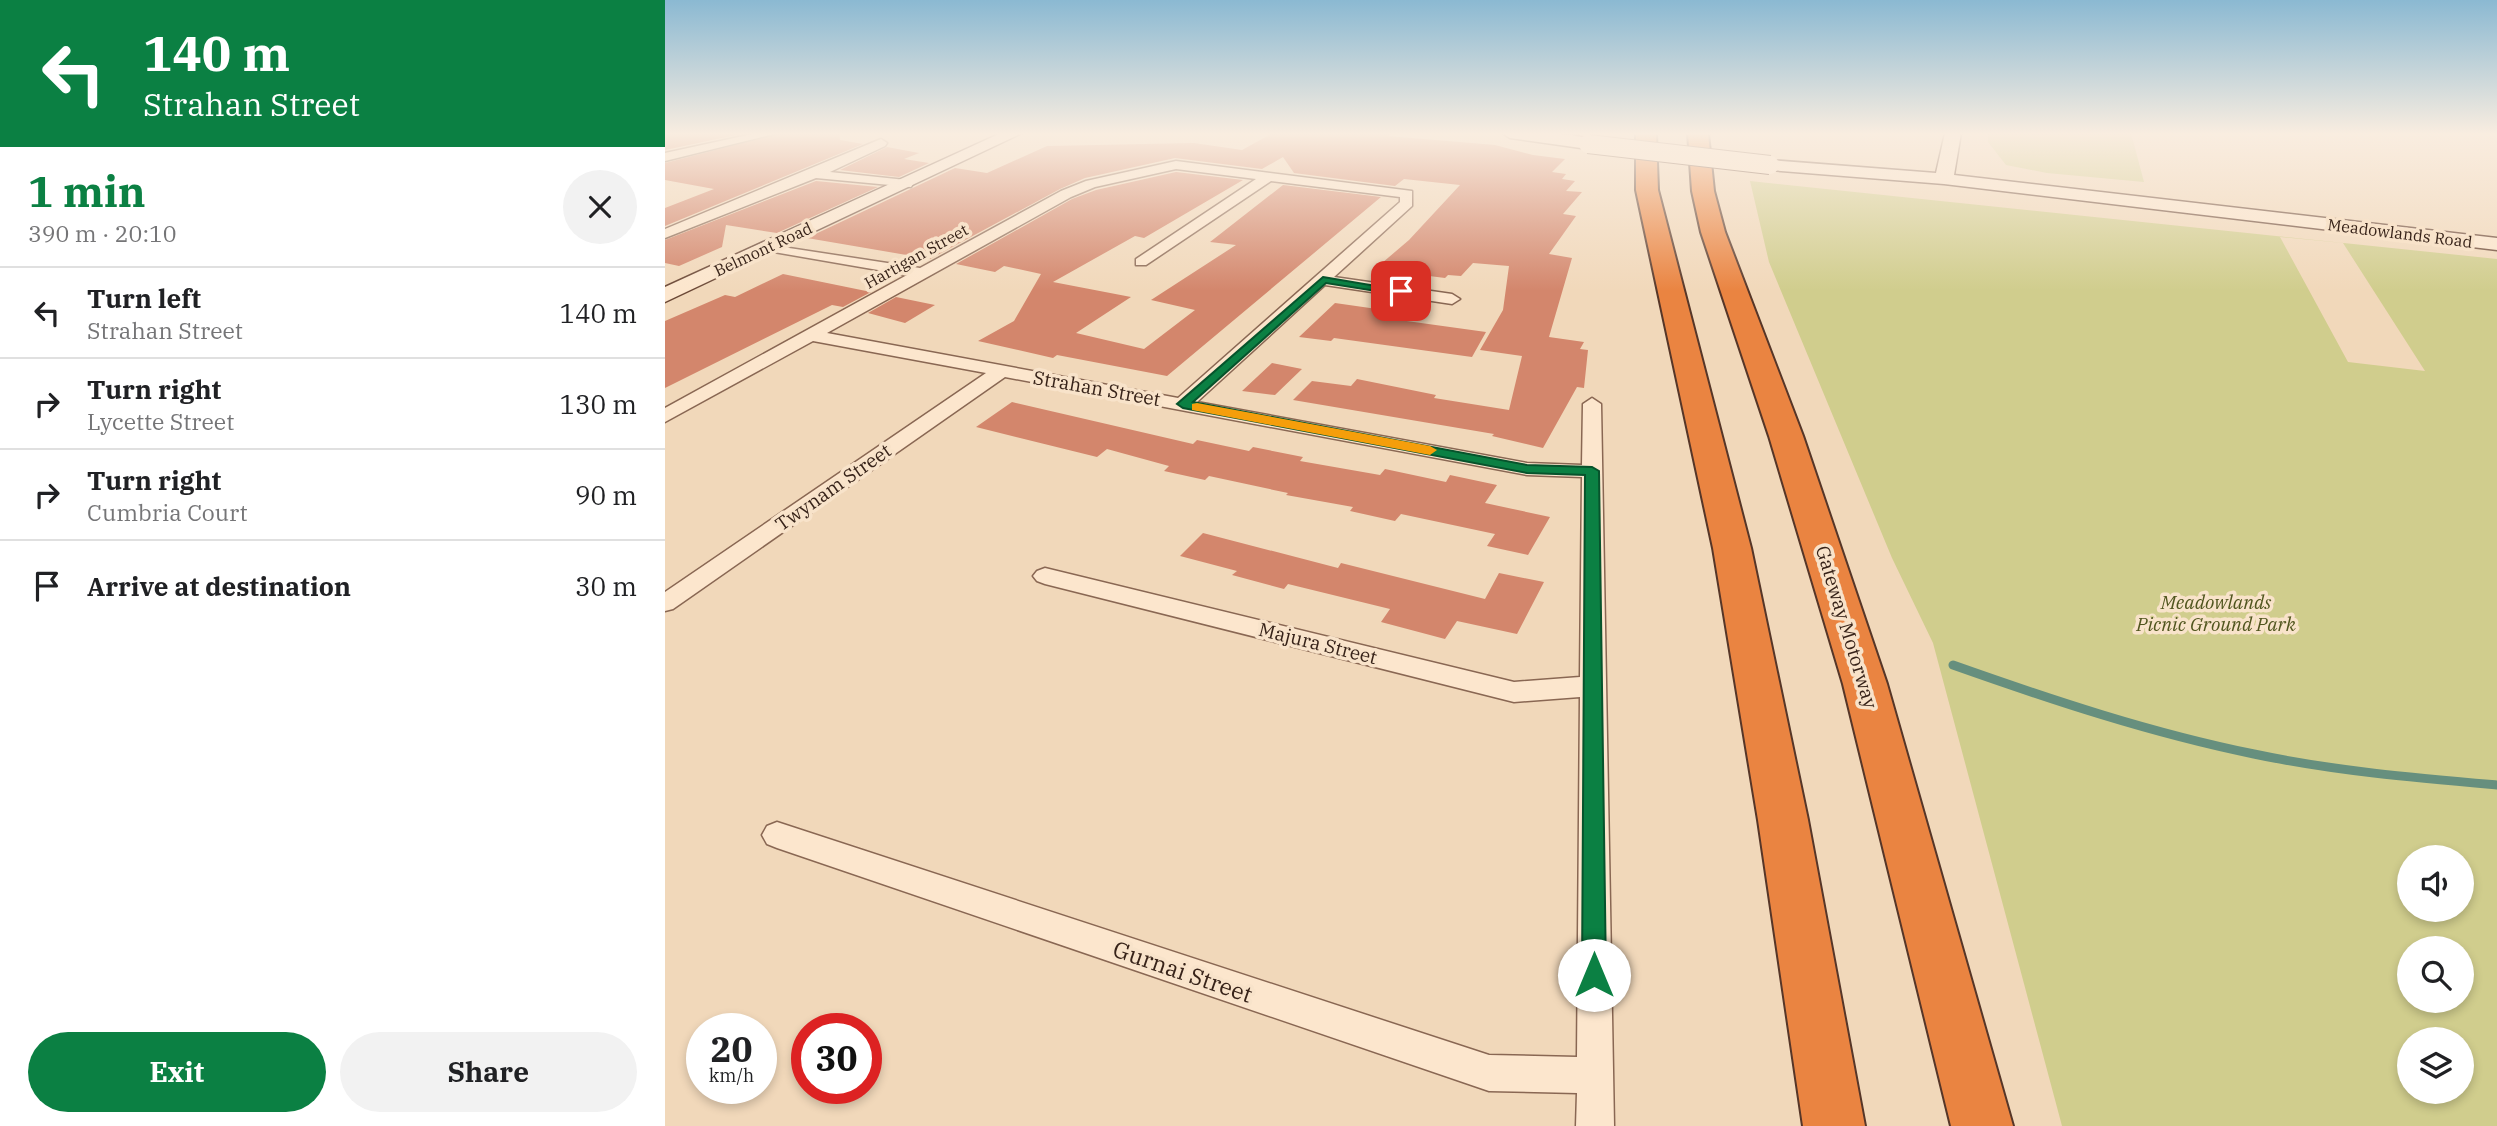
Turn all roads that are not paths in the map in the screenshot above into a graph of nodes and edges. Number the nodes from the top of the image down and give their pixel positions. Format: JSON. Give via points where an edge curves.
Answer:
{"nodes":[{"id":1,"x":786,"y":186,"type":"edge"},
{"id":2,"x":903,"y":186,"type":"edge"},
{"id":3,"x":1087,"y":186,"type":"edge"},
{"id":4,"x":1256,"y":186,"type":"edge"},
{"id":5,"x":1343,"y":186,"type":"edge"},
{"id":6,"x":1647,"y":186,"type":"edge"},
{"id":7,"x":1703,"y":186,"type":"edge"},
{"id":8,"x":2000,"y":186,"type":"edge"},
{"id":9,"x":665,"y":234,"type":"edge"},
{"id":10,"x":2497,"y":244,"type":"edge"},
{"id":11,"x":768,"y":247,"type":"junction"},
{"id":12,"x":1140,"y":262,"type":"dead end"},
{"id":13,"x":920,"y":273,"type":"junction"},
{"id":14,"x":1323,"y":280,"type":"junction"},
{"id":15,"x":665,"y":295,"type":"edge"},
{"id":16,"x":1452,"y":299,"type":"dead end"},
{"id":17,"x":810,"y":335,"type":"junction"},
{"id":18,"x":1001,"y":371,"type":"junction"},
{"id":19,"x":1183,"y":404,"type":"junction"},
{"id":20,"x":1592,"y":404,"type":"dead end"},
{"id":21,"x":665,"y":416,"type":"edge"},
{"id":22,"x":1592,"y":471,"type":"junction"},
{"id":23,"x":1045,"y":576,"type":"dead end"},
{"id":24,"x":665,"y":603,"type":"edge"},
{"id":25,"x":1594,"y":686,"type":"junction"},
{"id":26,"x":777,"y":835,"type":"dead end"},
{"id":27,"x":1594,"y":1075,"type":"junction"},
{"id":28,"x":1594,"y":1126,"type":"edge"},
{"id":29,"x":1834,"y":1126,"type":"edge"},
{"id":30,"x":1982,"y":1126,"type":"edge"}],
"edges":[{"from":1,"to":9,"type":"street"},
{"from":2,"to":11,"type":"main road","name":"Belmont Road"},
{"from":3,"to":13,"type":"street","name":"Hartigan Street"},
{"from":4,"to":12,"type":"street"},
{"from":5,"to":14,"type":"street","name":"Hartigan Street","via":[[1407,194],[1407,203]]},
{"from":6,"to":29,"type":"highway","via":[[1732,548]]},
{"from":7,"to":30,"type":"highway","name":"Gateway Motorway","via":[[1713,232],[1790,447],[1865,684]]},
{"from":8,"to":10,"type":"main road","name":"Meadowlands Road"},
{"from":11,"to":13,"type":"street"},
{"from":11,"to":15,"type":"main road","name":"Belmont Road"},
{"from":13,"to":17,"type":"street","name":"Hartigan Street"},
{"from":14,"to":16,"type":"street"},
{"from":14,"to":19,"type":"street"},
{"from":17,"to":18,"type":"street","name":"Strahan Street"},
{"from":17,"to":21,"type":"street","name":"Hartigan Street"},
{"from":18,"to":19,"type":"street","name":"Strahan Street"},
{"from":18,"to":24,"type":"street","name":"Twynam Street"},
{"from":19,"to":22,"type":"street","name":"Strahan Street","via":[[1527,469]]},
{"from":20,"to":22,"type":"street"},
{"from":22,"to":25,"type":"street"},
{"from":23,"to":25,"type":"street","name":"Majura Street","via":[[1514,691]]},
{"from":25,"to":27,"type":"street"},
{"from":26,"to":27,"type":"street","name":"Gurnai Street","via":[[1489,1073]]},
{"from":27,"to":28,"type":"street"}]}
